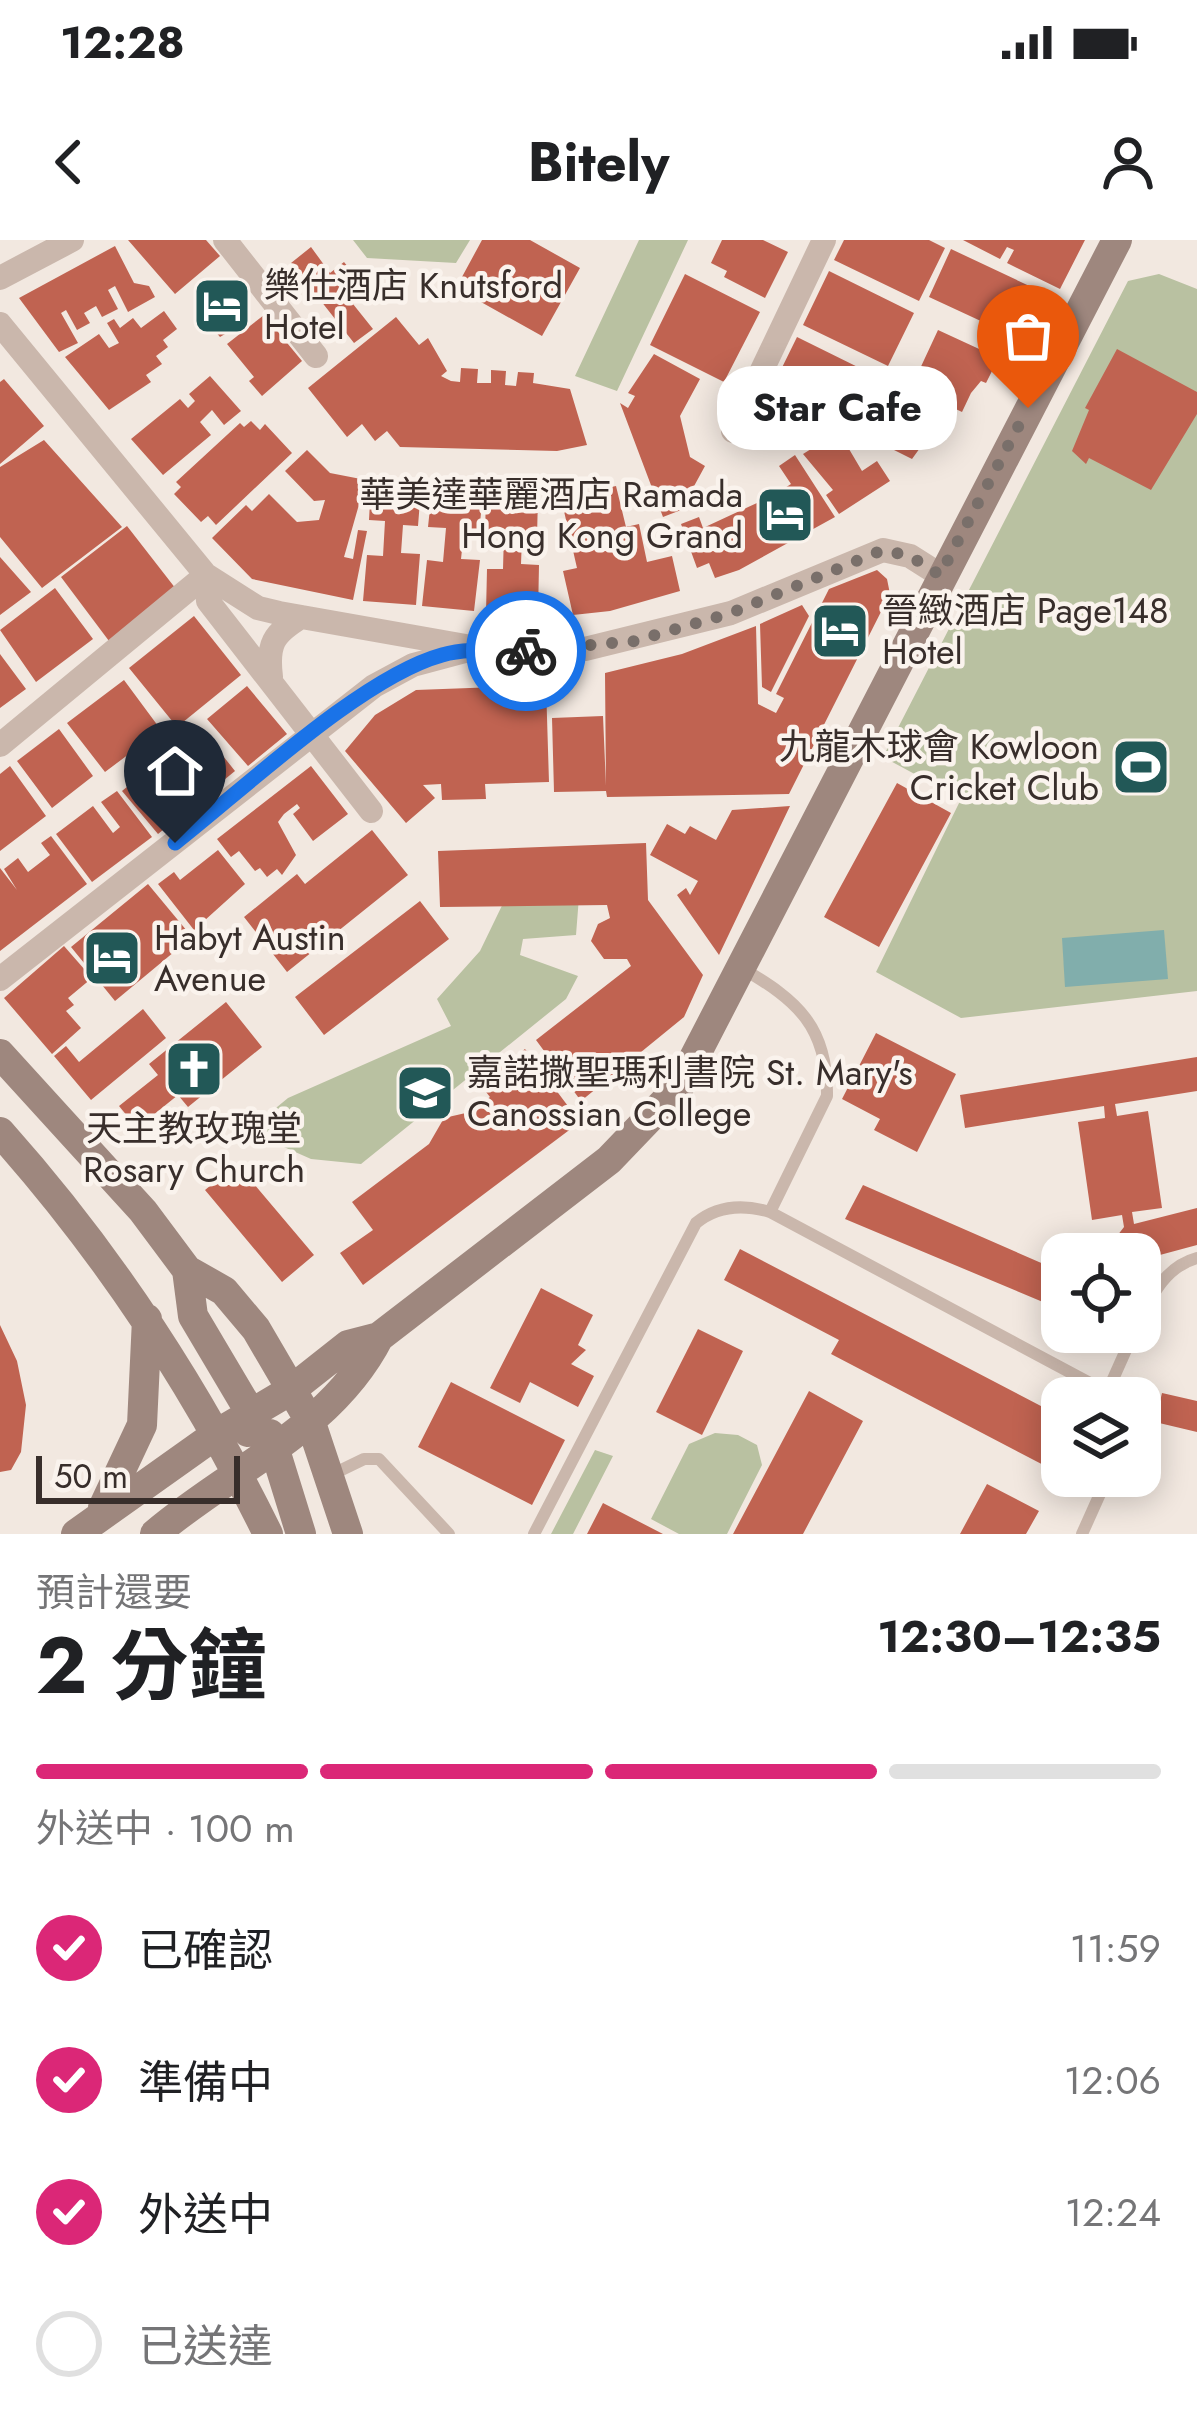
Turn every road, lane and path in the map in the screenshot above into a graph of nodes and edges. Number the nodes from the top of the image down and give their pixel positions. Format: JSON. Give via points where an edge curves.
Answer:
{"nodes":[{"id":1,"x":72,"y":240,"type":"edge"},
{"id":2,"x":224,"y":240,"type":"edge"},
{"id":3,"x":824,"y":240,"type":"edge"},
{"id":4,"x":1117,"y":240,"type":"edge"},
{"id":5,"x":0,"y":278,"type":"edge"},
{"id":6,"x":0,"y":324,"type":"edge"},
{"id":7,"x":316,"y":356,"type":"dead end"},
{"id":8,"x":733,"y":431,"type":"dead end"},
{"id":9,"x":206,"y":575,"type":"junction"},
{"id":10,"x":940,"y":575,"type":"junction"},
{"id":11,"x":301,"y":617,"type":"junction"},
{"id":12,"x":355,"y":623,"type":"junction"},
{"id":13,"x":477,"y":648,"type":"junction"},
{"id":14,"x":271,"y":680,"type":"junction"},
{"id":15,"x":374,"y":686,"type":"junction"},
{"id":16,"x":315,"y":734,"type":"junction"},
{"id":17,"x":0,"y":745,"type":"edge"},
{"id":18,"x":371,"y":811,"type":"dead end"},
{"id":19,"x":740,"y":967,"type":"junction"},
{"id":20,"x":0,"y":980,"type":"edge"},
{"id":21,"x":0,"y":1054,"type":"edge"},
{"id":22,"x":0,"y":1132,"type":"edge"},
{"id":23,"x":770,"y":1212,"type":"junction"},
{"id":24,"x":1197,"y":1258,"type":"edge"},
{"id":25,"x":188,"y":1270,"type":"junction"},
{"id":26,"x":1161,"y":1285,"type":"edge"},
{"id":27,"x":147,"y":1319,"type":"junction"},
{"id":28,"x":379,"y":1336,"type":"junction"},
{"id":29,"x":1072,"y":1377,"type":"edge"},
{"id":30,"x":269,"y":1402,"type":"junction"},
{"id":31,"x":311,"y":1423,"type":"junction"},
{"id":32,"x":218,"y":1433,"type":"junction"},
{"id":33,"x":274,"y":1453,"type":"junction"},
{"id":34,"x":239,"y":1473,"type":"junction"},
{"id":35,"x":331,"y":1475,"type":"junction"},
{"id":36,"x":1099,"y":1497,"type":"edge"},
{"id":37,"x":87,"y":1526,"type":"edge"},
{"id":38,"x":155,"y":1534,"type":"edge"},
{"id":39,"x":268,"y":1534,"type":"edge"},
{"id":40,"x":301,"y":1534,"type":"edge"},
{"id":41,"x":348,"y":1534,"type":"edge"},
{"id":42,"x":449,"y":1534,"type":"edge"},
{"id":43,"x":534,"y":1534,"type":"edge"},
{"id":44,"x":1082,"y":1534,"type":"edge"}],
"edges":[{"from":1,"to":5,"type":"street"},
{"from":2,"to":7,"type":"street"},
{"from":3,"to":8,"type":"street"},
{"from":4,"to":10,"type":"main road"},
{"from":6,"to":9,"type":"street"},
{"from":9,"to":11,"type":"street","via":[[258,608]]},
{"from":9,"to":14,"type":"street","via":[[208,601]]},
{"from":9,"to":17,"type":"street"},
{"from":10,"to":13,"type":"street","via":[[883,550],[731,613],[635,641]]},
{"from":10,"to":19,"type":"main road"},
{"from":11,"to":12,"type":"street"},
{"from":11,"to":14,"type":"street","via":[[267,649]]},
{"from":12,"to":13,"type":"street"},
{"from":12,"to":15,"type":"street","via":[[385,644],[386,665]]},
{"from":13,"to":15,"type":"street","via":[[413,665]]},
{"from":14,"to":16,"type":"street"},
{"from":15,"to":16,"type":"street"},
{"from":16,"to":18,"type":"street"},
{"from":16,"to":20,"type":"street"},
{"from":19,"to":23,"type":"lane","via":[[801,1006],[827,1079]]},
{"from":19,"to":28,"type":"main road","via":[[679,1087],[646,1125]]},
{"from":21,"to":25,"type":"main road"},
{"from":22,"to":27,"type":"main road","via":[[106,1257]]},
{"from":23,"to":29,"type":"lane"},
{"from":23,"to":43,"type":"lane","via":[[747,1205],[696,1223]]},
{"from":24,"to":26,"type":"lane","via":[[1181,1262]]},
{"from":25,"to":30,"type":"main road","via":[[193,1316]]},
{"from":25,"to":30,"type":"main road","via":[[224,1292],[256,1329]]},
{"from":27,"to":32,"type":"main road"},
{"from":27,"to":37,"type":"main road","via":[[142,1425]]},
{"from":28,"to":30,"type":"main road","via":[[348,1345]]},
{"from":28,"to":31,"type":"main road","via":[[364,1365]]},
{"from":30,"to":31,"type":"main road"},
{"from":30,"to":32,"type":"main road"},
{"from":30,"to":33,"type":"main road"},
{"from":30,"to":34,"type":"main road"},
{"from":31,"to":33,"type":"main road"},
{"from":31,"to":35,"type":"main road"},
{"from":32,"to":34,"type":"main road"},
{"from":32,"to":37,"type":"main road"},
{"from":33,"to":34,"type":"main road"},
{"from":33,"to":40,"type":"main road"},
{"from":34,"to":38,"type":"main road"},
{"from":34,"to":39,"type":"main road"},
{"from":35,"to":41,"type":"main road"},
{"from":35,"to":42,"type":"lane","via":[[379,1459]]},
{"from":36,"to":44,"type":"lane"}]}
